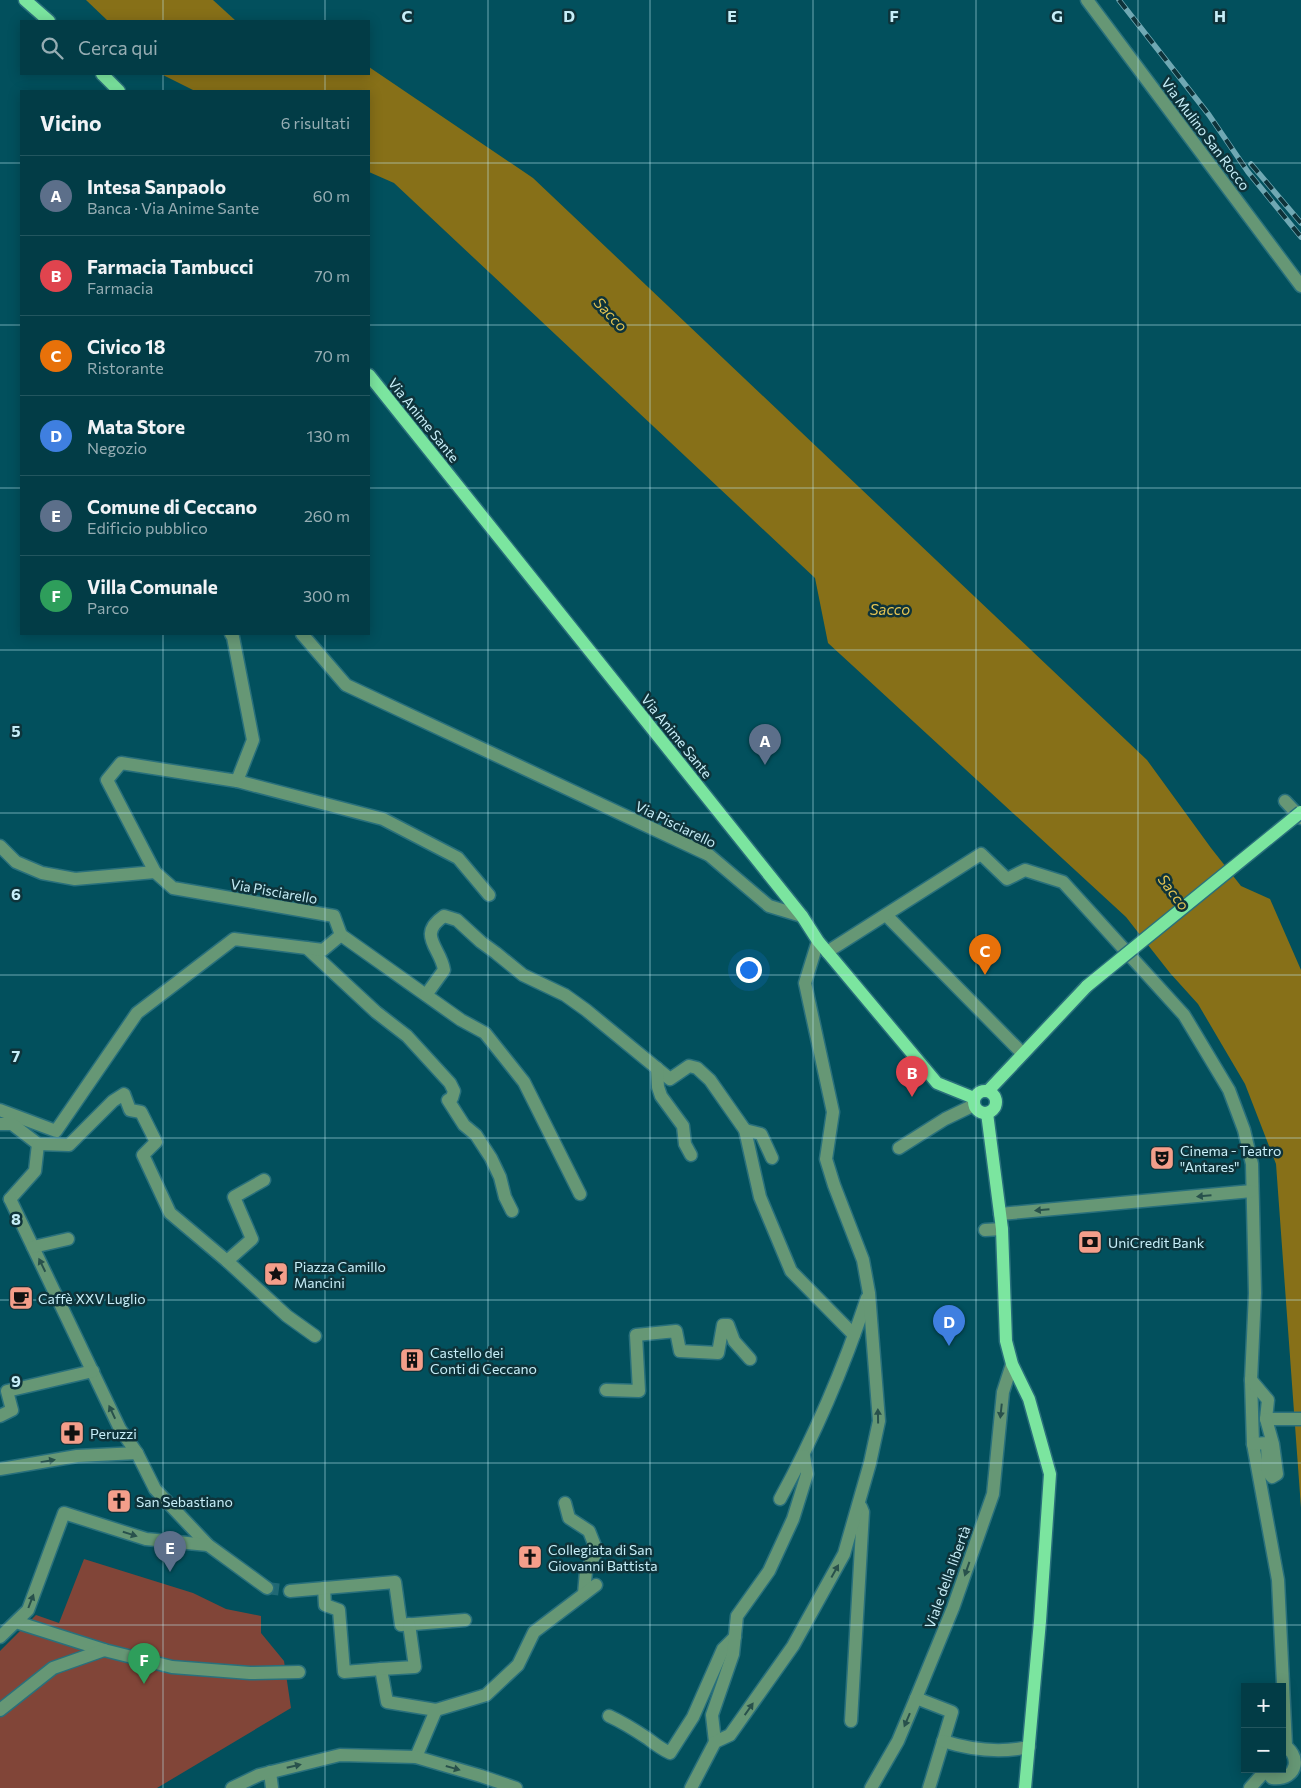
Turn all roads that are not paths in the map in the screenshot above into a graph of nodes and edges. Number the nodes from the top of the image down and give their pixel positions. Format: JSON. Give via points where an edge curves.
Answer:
{"nodes":[{"id":1,"x":25,"y":0,"type":"edge"},
{"id":2,"x":1087,"y":0,"type":"edge"},
{"id":3,"x":48,"y":20,"type":"edge"},
{"id":4,"x":103,"y":75,"type":"edge"},
{"id":5,"x":118,"y":90,"type":"edge"},
{"id":6,"x":1301,"y":286,"type":"edge"},
{"id":7,"x":370,"y":376,"type":"edge"},
{"id":8,"x":232,"y":635,"type":"edge"},
{"id":9,"x":303,"y":635,"type":"edge"},
{"id":10,"x":237,"y":781,"type":"junction"},
{"id":11,"x":1285,"y":802,"type":"dead end"},
{"id":12,"x":1301,"y":812,"type":"edge"},
{"id":13,"x":1301,"y":818,"type":"edge"},
{"id":14,"x":0,"y":846,"type":"edge"},
{"id":15,"x":155,"y":872,"type":"junction"},
{"id":16,"x":489,"y":895,"type":"dead end"},
{"id":17,"x":886,"y":915,"type":"junction"},
{"id":18,"x":802,"y":916,"type":"junction"},
{"id":19,"x":341,"y":934,"type":"junction"},
{"id":20,"x":818,"y":941,"type":"junction"},
{"id":21,"x":307,"y":948,"type":"junction"},
{"id":22,"x":827,"y":952,"type":"junction"},
{"id":23,"x":426,"y":995,"type":"junction"},
{"id":24,"x":1022,"y":1053,"type":"junction"},
{"id":25,"x":658,"y":1068,"type":"junction"},
{"id":26,"x":988,"y":1091,"type":"junction"},
{"id":27,"x":974,"y":1102,"type":"junction"},
{"id":28,"x":0,"y":1110,"type":"edge"},
{"id":29,"x":987,"y":1113,"type":"junction"},
{"id":30,"x":0,"y":1124,"type":"edge"},
{"id":31,"x":745,"y":1130,"type":"junction"},
{"id":32,"x":38,"y":1144,"type":"junction"},
{"id":33,"x":899,"y":1148,"type":"dead end"},
{"id":34,"x":691,"y":1155,"type":"dead end"},
{"id":35,"x":772,"y":1158,"type":"dead end"},
{"id":36,"x":264,"y":1180,"type":"dead end"},
{"id":37,"x":1252,"y":1191,"type":"junction"},
{"id":38,"x":580,"y":1194,"type":"dead end"},
{"id":39,"x":5,"y":1199,"type":"edge"},
{"id":40,"x":512,"y":1210,"type":"dead end"},
{"id":41,"x":1000,"y":1214,"type":"junction"},
{"id":42,"x":1002,"y":1229,"type":"junction"},
{"id":43,"x":985,"y":1230,"type":"dead end"},
{"id":44,"x":68,"y":1239,"type":"dead end"},
{"id":45,"x":33,"y":1247,"type":"junction"},
{"id":46,"x":227,"y":1261,"type":"junction"},
{"id":47,"x":869,"y":1293,"type":"junction"},
{"id":48,"x":854,"y":1335,"type":"junction"},
{"id":49,"x":315,"y":1336,"type":"dead end"},
{"id":50,"x":750,"y":1359,"type":"dead end"},
{"id":51,"x":1012,"y":1364,"type":"junction"},
{"id":52,"x":92,"y":1371,"type":"junction"},
{"id":53,"x":1251,"y":1380,"type":"junction"},
{"id":54,"x":606,"y":1390,"type":"dead end"},
{"id":55,"x":0,"y":1416,"type":"edge"},
{"id":56,"x":1272,"y":1419,"type":"junction"},
{"id":57,"x":1301,"y":1419,"type":"edge"},
{"id":58,"x":1253,"y":1444,"type":"junction"},
{"id":59,"x":138,"y":1453,"type":"junction"},
{"id":60,"x":804,"y":1456,"type":"junction"},
{"id":61,"x":0,"y":1469,"type":"edge"},
{"id":62,"x":780,"y":1499,"type":"dead end"},
{"id":63,"x":859,"y":1502,"type":"junction"},
{"id":64,"x":565,"y":1503,"type":"dead end"},
{"id":65,"x":208,"y":1545,"type":"junction"},
{"id":66,"x":596,"y":1585,"type":"dead end"},
{"id":67,"x":267,"y":1588,"type":"tunnel mouth"},
{"id":68,"x":324,"y":1588,"type":"junction"},
{"id":69,"x":290,"y":1591,"type":"tunnel mouth"},
{"id":70,"x":584,"y":1594,"type":"junction"},
{"id":71,"x":465,"y":1620,"type":"dead end"},
{"id":72,"x":16,"y":1622,"type":"junction"},
{"id":73,"x":410,"y":1624,"type":"junction"},
{"id":74,"x":0,"y":1637,"type":"edge"},
{"id":75,"x":735,"y":1637,"type":"junction"},
{"id":76,"x":104,"y":1650,"type":"junction"},
{"id":77,"x":381,"y":1669,"type":"junction"},
{"id":78,"x":299,"y":1672,"type":"dead end"},
{"id":79,"x":916,"y":1698,"type":"junction"},
{"id":80,"x":0,"y":1710,"type":"edge"},
{"id":81,"x":436,"y":1710,"type":"junction"},
{"id":82,"x":609,"y":1716,"type":"dead end"},
{"id":83,"x":851,"y":1721,"type":"dead end"},
{"id":84,"x":1283,"y":1728,"type":"edge"},
{"id":85,"x":943,"y":1741,"type":"junction"},
{"id":86,"x":715,"y":1742,"type":"junction"},
{"id":87,"x":1029,"y":1747,"type":"junction"},
{"id":88,"x":1286,"y":1747,"type":"edge"},
{"id":89,"x":416,"y":1757,"type":"junction"},
{"id":90,"x":270,"y":1772,"type":"junction"},
{"id":91,"x":1262,"y":1773,"type":"edge"},
{"id":92,"x":1268,"y":1773,"type":"edge"},
{"id":93,"x":1298,"y":1776,"type":"edge"},
{"id":94,"x":232,"y":1788,"type":"edge"},
{"id":95,"x":272,"y":1788,"type":"edge"},
{"id":96,"x":516,"y":1788,"type":"edge"},
{"id":97,"x":691,"y":1788,"type":"edge"},
{"id":98,"x":871,"y":1788,"type":"edge"},
{"id":99,"x":929,"y":1788,"type":"edge"},
{"id":100,"x":1025,"y":1788,"type":"edge"},
{"id":101,"x":1250,"y":1788,"type":"edge"}],
"edges":[{"from":1,"to":3,"type":"main road"},
{"from":2,"to":6,"type":"street","name":"Via Mulino San Rocco"},
{"from":4,"to":5,"type":"main road"},
{"from":7,"to":18,"type":"main road","name":"Via Anime Sante"},
{"from":8,"to":10,"type":"street","via":[[253,740]]},
{"from":9,"to":18,"type":"street","name":"Via Pisciarello","via":[[346,685],[709,855],[769,906]]},
{"from":10,"to":15,"type":"street","name":"Via Pisciarello","via":[[121,763],[106,780]]},
{"from":10,"to":16,"type":"street","via":[[383,819],[458,858]]},
{"from":11,"to":13,"type":"street"},
{"from":12,"to":24,"type":"main road","bridge":true,"via":[[1087,986]]},
{"from":14,"to":15,"type":"street","via":[[16,862],[75,879]]},
{"from":15,"to":19,"type":"street","name":"Via Pisciarello","via":[[173,888],[334,916]]},
{"from":17,"to":22,"type":"street"},
{"from":17,"to":24,"type":"street"},
{"from":17,"to":37,"type":"street","via":[[981,854],[1007,878],[1025,870],[1063,882],[1184,1015],[1229,1090],[1252,1164]]},
{"from":18,"to":20,"type":"main road","name":"Via Anime Sante"},
{"from":19,"to":21,"type":"street","via":[[323,950]]},
{"from":19,"to":23,"type":"street"},
{"from":20,"to":22,"type":"main road","name":"Via Anime Sante"},
{"from":20,"to":47,"type":"street","via":[[805,983],[833,1112],[826,1159],[863,1260]]},
{"from":21,"to":28,"type":"street","via":[[234,940],[137,1013],[56,1131]]},
{"from":21,"to":40,"type":"street","via":[[407,1036],[450,1083],[454,1091],[448,1100],[491,1158]]},
{"from":22,"to":27,"type":"main road","name":"Via Anime Sante","via":[[937,1083]]},
{"from":23,"to":25,"type":"street","via":[[444,970],[443,961],[431,942],[431,930],[444,916],[457,920],[523,975],[565,995]]},
{"from":23,"to":38,"type":"street","via":[[485,1033],[524,1082]]},
{"from":24,"to":26,"type":"main road"},
{"from":25,"to":31,"type":"street","via":[[670,1079],[689,1066],[697,1068],[710,1080]]},
{"from":25,"to":34,"type":"street","via":[[661,1096],[683,1126],[685,1144]]},
{"from":26,"to":27,"type":"main road","via":[[977,1093]]},
{"from":26,"to":29,"type":"main road","via":[[996,1104]]},
{"from":27,"to":29,"type":"main road","via":[[976,1110]]},
{"from":27,"to":33,"type":"street"},
{"from":29,"to":41,"type":"main road"},
{"from":30,"to":32,"type":"street","via":[[12,1124]]},
{"from":31,"to":35,"type":"street","via":[[761,1134]]},
{"from":31,"to":48,"type":"street","via":[[760,1197],[791,1271]]},
{"from":32,"to":39,"type":"street","via":[[35,1172]]},
{"from":32,"to":46,"type":"street","via":[[69,1145],[124,1094],[130,1110],[141,1112],[156,1142],[143,1154],[170,1213]]},
{"from":36,"to":46,"type":"street","via":[[234,1198],[252,1239]]},
{"from":37,"to":41,"type":"street","one_way":true},
{"from":37,"to":53,"type":"street","via":[[1255,1292]]},
{"from":39,"to":45,"type":"street"},
{"from":41,"to":42,"type":"main road"},
{"from":42,"to":43,"type":"street"},
{"from":42,"to":51,"type":"main road","via":[[1006,1341]]},
{"from":44,"to":45,"type":"street"},
{"from":52,"to":45,"type":"street","one_way":true},
{"from":46,"to":49,"type":"street","via":[[287,1316]]},
{"from":47,"to":48,"type":"street"},
{"from":63,"to":47,"type":"street","one_way":true,"via":[[879,1421]]},
{"from":48,"to":60,"type":"street"},
{"from":50,"to":54,"type":"street","via":[[734,1341],[728,1325],[723,1325],[718,1353],[680,1351],[676,1331],[636,1335],[639,1391]]},
{"from":51,"to":79,"type":"street","name":"Viale della libertà","one_way":true,"via":[[1003,1392],[993,1494],[953,1608]]},
{"from":51,"to":87,"type":"main road","via":[[1030,1399],[1050,1474]]},
{"from":52,"to":55,"type":"street","via":[[7,1392],[12,1410]]},
{"from":59,"to":52,"type":"street","one_way":true,"via":[[120,1429]]},
{"from":53,"to":56,"type":"street","via":[[1268,1400]]},
{"from":53,"to":58,"type":"street"},
{"from":56,"to":57,"type":"street"},
{"from":56,"to":58,"type":"street","via":[[1277,1474],[1272,1477],[1268,1472],[1267,1443]]},
{"from":58,"to":84,"type":"street","via":[[1278,1580]]},
{"from":61,"to":59,"type":"street","one_way":true,"via":[[77,1456]]},
{"from":59,"to":65,"type":"street","via":[[155,1489]]},
{"from":60,"to":62,"type":"street"},
{"from":60,"to":75,"type":"street","via":[[807,1474],[793,1519],[769,1571],[737,1616]]},
{"from":63,"to":83,"type":"street","via":[[863,1512]]},
{"from":86,"to":63,"type":"street","one_way":true,"via":[[730,1735],[793,1646],[844,1554]]},
{"from":64,"to":70,"type":"street","via":[[569,1518],[589,1531],[597,1551],[586,1571]]},
{"from":65,"to":67,"type":"street"},
{"from":72,"to":65,"type":"street","one_way":true,"via":[[28,1610],[64,1513],[146,1539]]},
{"from":66,"to":70,"type":"street"},
{"from":68,"to":69,"type":"street"},
{"from":68,"to":73,"type":"street","via":[[395,1582],[401,1625]]},
{"from":68,"to":77,"type":"street","via":[[325,1605],[339,1610],[344,1672]]},
{"from":70,"to":81,"type":"street","via":[[534,1632],[518,1665],[486,1695]]},
{"from":71,"to":73,"type":"street"},
{"from":72,"to":74,"type":"street"},
{"from":72,"to":76,"type":"street"},
{"from":73,"to":77,"type":"street","via":[[414,1667]]},
{"from":75,"to":82,"type":"street","via":[[723,1649],[693,1717],[670,1753]]},
{"from":75,"to":86,"type":"street","via":[[712,1715]]},
{"from":76,"to":78,"type":"street","via":[[172,1667],[250,1674]]},
{"from":76,"to":80,"type":"street","via":[[53,1668]]},
{"from":77,"to":81,"type":"street","via":[[387,1702]]},
{"from":79,"to":85,"type":"street","via":[[952,1712]]},
{"from":79,"to":98,"type":"street","name":"Viale della libertà","one_way":true,"via":[[898,1741]]},
{"from":81,"to":89,"type":"street"},
{"from":85,"to":87,"type":"street","via":[[964,1748],[1011,1751]]},
{"from":85,"to":99,"type":"street"},
{"from":86,"to":97,"type":"street"},
{"from":87,"to":100,"type":"main road"},
{"from":88,"to":93,"type":"street","via":[[1294,1753]]},
{"from":90,"to":89,"type":"street","one_way":true,"via":[[340,1756]]},
{"from":89,"to":96,"type":"street","one_way":true},
{"from":90,"to":94,"type":"street"},
{"from":90,"to":95,"type":"street"},
{"from":91,"to":101,"type":"street"},
{"from":92,"to":93,"type":"street","via":[[1272,1778],[1282,1779]]}]}
